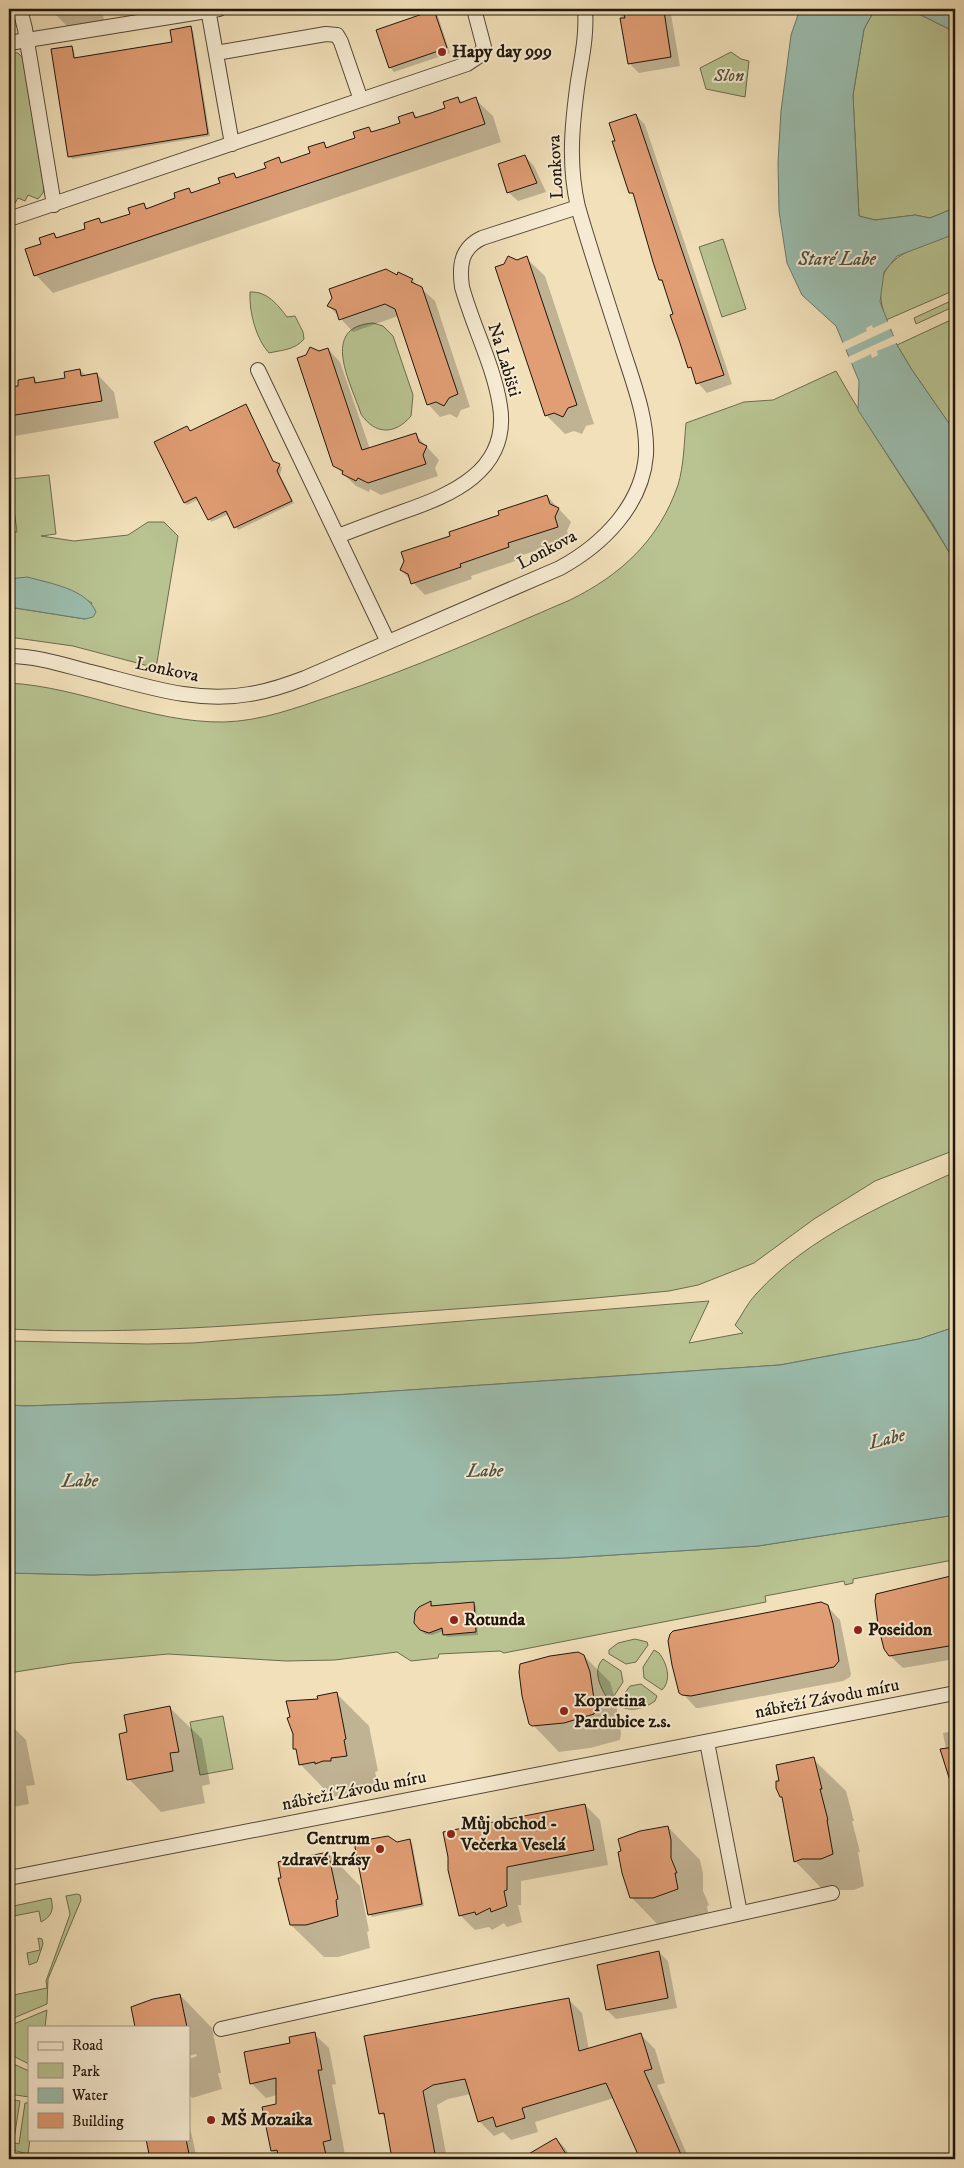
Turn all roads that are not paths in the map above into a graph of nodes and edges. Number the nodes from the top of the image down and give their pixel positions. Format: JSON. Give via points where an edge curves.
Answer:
{"nodes":[{"id":1,"x":20,"y":9,"type":"edge"},
{"id":2,"x":212,"y":9,"type":"edge"},
{"id":3,"x":474,"y":9,"type":"edge"},
{"id":4,"x":585,"y":9,"type":"edge"},
{"id":5,"x":27,"y":40,"type":"junction"},
{"id":6,"x":9,"y":43,"type":"edge"},
{"id":7,"x":216,"y":53,"type":"junction"},
{"id":8,"x":361,"y":100,"type":"junction"},
{"id":9,"x":232,"y":144,"type":"junction"},
{"id":10,"x":54,"y":205,"type":"junction"},
{"id":11,"x":578,"y":207,"type":"junction"},
{"id":12,"x":9,"y":220,"type":"edge"},
{"id":13,"x":258,"y":370,"type":"dead end"},
{"id":14,"x":338,"y":536,"type":"junction"},
{"id":15,"x":388,"y":642,"type":"junction"},
{"id":16,"x":9,"y":656,"type":"edge"},
{"id":17,"x":955,"y":1694,"type":"edge"},
{"id":18,"x":707,"y":1742,"type":"junction"},
{"id":19,"x":9,"y":1878,"type":"edge"},
{"id":20,"x":832,"y":1893,"type":"dead end"},
{"id":21,"x":740,"y":1913,"type":"junction"},
{"id":22,"x":221,"y":2029,"type":"dead end"}],
"edges":[{"from":1,"to":5,"type":"street"},
{"from":2,"to":5,"type":"street"},
{"from":2,"to":7,"type":"street"},
{"from":3,"to":8,"type":"street","via":[[484,47],[474,61]]},
{"from":4,"to":11,"type":"street","name":"Lonkova","via":[[585,40],[571,154]]},
{"from":5,"to":6,"type":"street"},
{"from":5,"to":10,"type":"street"},
{"from":7,"to":8,"type":"street","via":[[326,34],[337,35]]},
{"from":7,"to":9,"type":"street"},
{"from":8,"to":9,"type":"street"},
{"from":9,"to":10,"type":"street"},
{"from":10,"to":12,"type":"street"},
{"from":11,"to":14,"type":"street","name":"Na Labišti","via":[[482,238],[467,248],[463,256],[460,270],[462,287],[500,406],[500,433],[494,450],[479,473],[448,495]]},
{"from":11,"to":15,"type":"street","name":"Lonkova","via":[[642,419],[646,455],[636,492],[613,527],[581,556]]},
{"from":13,"to":14,"type":"street"},
{"from":14,"to":15,"type":"street"},
{"from":15,"to":16,"type":"street","name":"Lonkova","via":[[273,689],[225,697],[180,694],[51,661]]},
{"from":17,"to":18,"type":"street","name":"nábřeží Závodu míru"},
{"from":18,"to":19,"type":"street","name":"nábřeží Závodu míru"},
{"from":18,"to":21,"type":"street"},
{"from":20,"to":21,"type":"street"},
{"from":21,"to":22,"type":"street"}]}
